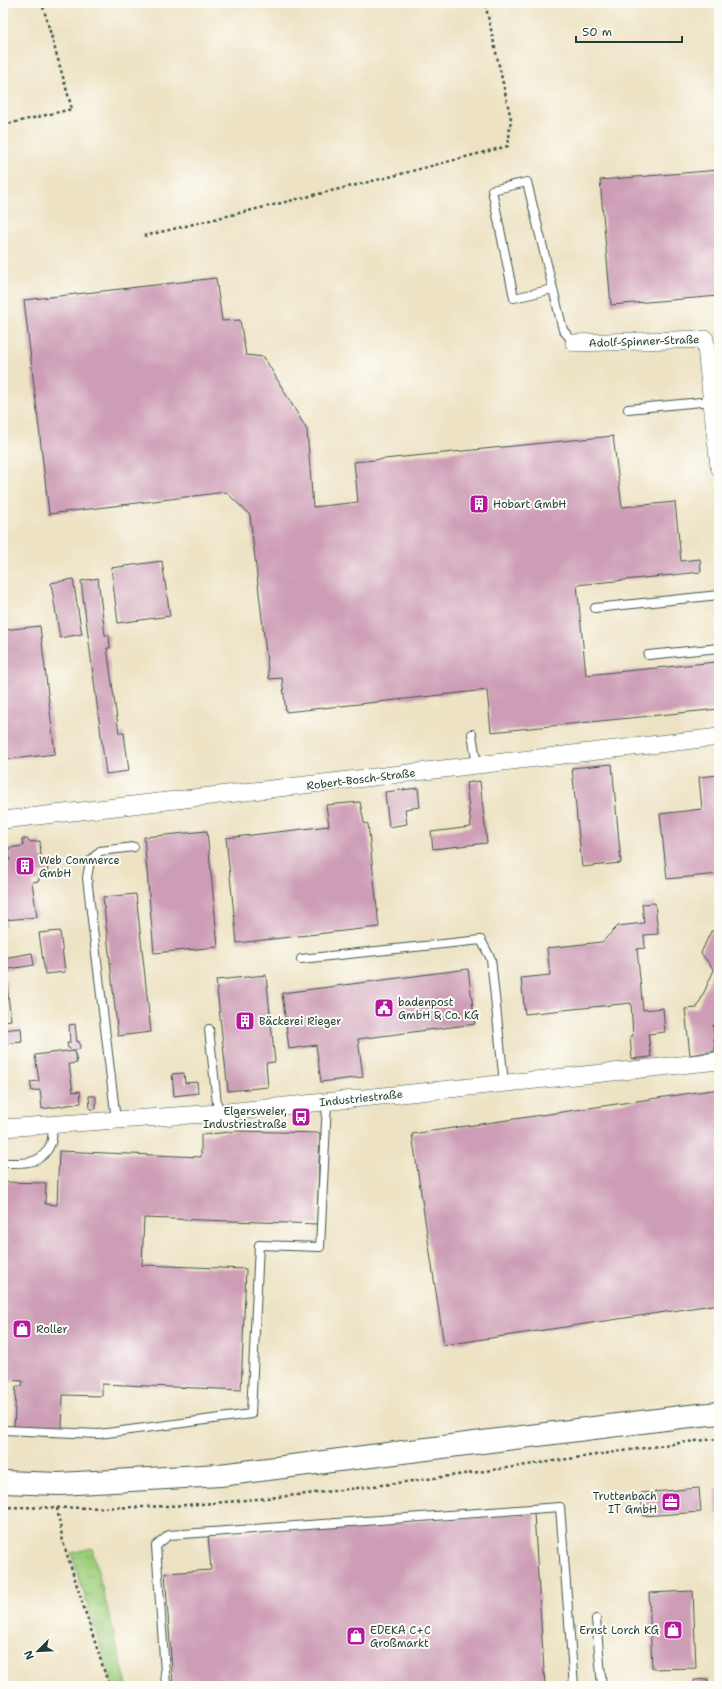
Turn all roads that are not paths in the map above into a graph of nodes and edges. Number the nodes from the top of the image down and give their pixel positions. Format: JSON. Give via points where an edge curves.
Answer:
{"nodes":[{"id":1,"x":553,"y":290,"type":"junction"},
{"id":2,"x":574,"y":343,"type":"joint"},
{"id":3,"x":712,"y":400,"type":"junction"},
{"id":4,"x":628,"y":409,"type":"dead end"},
{"id":5,"x":719,"y":467,"type":"edge"},
{"id":6,"x":719,"y":595,"type":"edge"},
{"id":7,"x":596,"y":608,"type":"dead end"},
{"id":8,"x":719,"y":648,"type":"edge"},
{"id":9,"x":648,"y":655,"type":"dead end"},
{"id":10,"x":472,"y":734,"type":"dead end"},
{"id":11,"x":719,"y":737,"type":"edge"},
{"id":12,"x":477,"y":766,"type":"junction"},
{"id":13,"x":3,"y":820,"type":"edge"},
{"id":14,"x":134,"y":847,"type":"dead end"},
{"id":15,"x":301,"y":959,"type":"dead end"},
{"id":16,"x":209,"y":1029,"type":"dead end"},
{"id":17,"x":719,"y":1061,"type":"edge"},
{"id":18,"x":504,"y":1083,"type":"junction"},
{"id":19,"x":327,"y":1102,"type":"junction"},
{"id":20,"x":218,"y":1112,"type":"junction"},
{"id":21,"x":116,"y":1120,"type":"junction"},
{"id":22,"x":53,"y":1125,"type":"junction"},
{"id":23,"x":3,"y":1128,"type":"edge"},
{"id":24,"x":3,"y":1163,"type":"edge"},
{"id":25,"x":719,"y":1413,"type":"edge"},
{"id":26,"x":3,"y":1430,"type":"edge"},
{"id":27,"x":3,"y":1482,"type":"edge"},
{"id":28,"x":596,"y":1619,"type":"dead end"},
{"id":29,"x":166,"y":1686,"type":"edge"},
{"id":30,"x":574,"y":1686,"type":"edge"},
{"id":31,"x":602,"y":1686,"type":"edge"}],
"edges":[{"from":1,"to":1,"type":"lane","via":[[527,182],[492,190],[514,298]]},
{"from":1,"to":2,"type":"lane","via":[[563,330]]},
{"from":2,"to":3,"type":"street","name":"Adolf-Spinner-Straße","via":[[705,339]]},
{"from":3,"to":4,"type":"lane"},
{"from":3,"to":5,"type":"street","name":"Adolf-Spinner-Straße"},
{"from":6,"to":7,"type":"lane"},
{"from":8,"to":9,"type":"lane"},
{"from":10,"to":12,"type":"lane"},
{"from":11,"to":12,"type":"street","name":"Robert-Bosch-Straße"},
{"from":12,"to":13,"type":"street","name":"Robert-Bosch-Straße"},
{"from":14,"to":21,"type":"lane","via":[[100,851],[90,861],[87,878]]},
{"from":15,"to":18,"type":"lane","via":[[481,940],[491,958]]},
{"from":16,"to":20,"type":"lane"},
{"from":17,"to":18,"type":"street","name":"Industriestraße"},
{"from":18,"to":19,"type":"street","name":"Industriestraße"},
{"from":19,"to":20,"type":"street","name":"Industriestraße"},
{"from":19,"to":26,"type":"lane","via":[[320,1247],[259,1245],[250,1414],[99,1434]]},
{"from":20,"to":21,"type":"street","name":"Industriestraße"},
{"from":21,"to":22,"type":"street","name":"Industriestraße"},
{"from":22,"to":23,"type":"street","name":"Industriestraße"},
{"from":22,"to":24,"type":"lane","via":[[52,1142],[43,1156],[30,1163]]},
{"from":25,"to":27,"type":"main road","via":[[220,1475],[60,1484]]},
{"from":28,"to":31,"type":"lane"},
{"from":29,"to":30,"type":"lane","via":[[156,1546],[169,1534],[560,1507]]}]}
